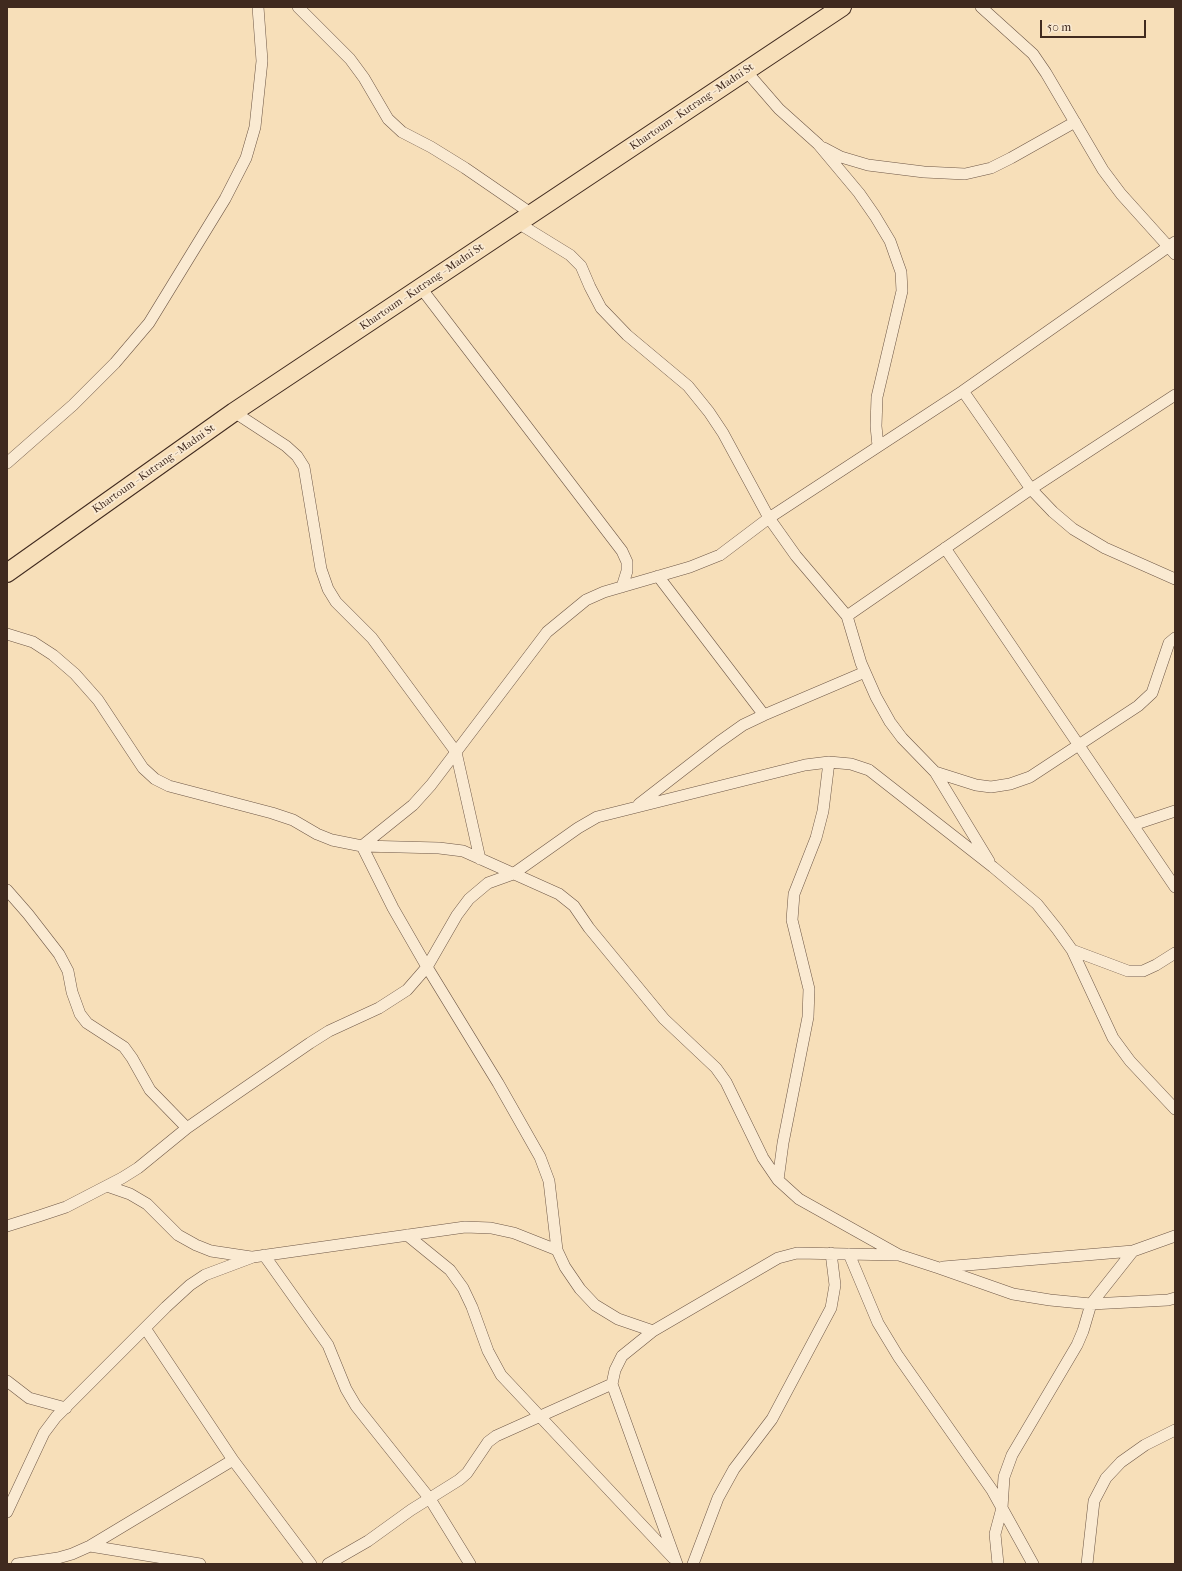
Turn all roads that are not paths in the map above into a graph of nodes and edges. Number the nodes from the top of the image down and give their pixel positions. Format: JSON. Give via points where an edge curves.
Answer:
{"nodes":[{"id":1,"x":258,"y":7,"type":"edge"},
{"id":2,"x":298,"y":7,"type":"edge"},
{"id":3,"x":842,"y":7,"type":"edge"},
{"id":4,"x":982,"y":7,"type":"edge"},
{"id":5,"x":746,"y":71,"type":"junction"},
{"id":6,"x":1074,"y":122,"type":"junction"},
{"id":7,"x":818,"y":144,"type":"junction"},
{"id":8,"x":525,"y":218,"type":"junction"},
{"id":9,"x":1173,"y":247,"type":"edge"},
{"id":10,"x":421,"y":288,"type":"junction"},
{"id":11,"x":963,"y":391,"type":"junction"},
{"id":12,"x":1175,"y":396,"type":"edge"},
{"id":13,"x":234,"y":412,"type":"junction"},
{"id":14,"x":878,"y":446,"type":"junction"},
{"id":15,"x":7,"y":463,"type":"edge"},
{"id":16,"x":1031,"y":489,"type":"junction"},
{"id":17,"x":768,"y":518,"type":"junction"},
{"id":18,"x":945,"y":548,"type":"junction"},
{"id":19,"x":7,"y":573,"type":"edge"},
{"id":20,"x":658,"y":576,"type":"junction"},
{"id":21,"x":1175,"y":579,"type":"edge"},
{"id":22,"x":622,"y":587,"type":"junction"},
{"id":23,"x":846,"y":616,"type":"junction"},
{"id":24,"x":7,"y":634,"type":"edge"},
{"id":25,"x":1175,"y":638,"type":"edge"},
{"id":26,"x":865,"y":672,"type":"junction"},
{"id":27,"x":764,"y":715,"type":"junction"},
{"id":28,"x":1078,"y":745,"type":"junction"},
{"id":29,"x":456,"y":752,"type":"junction"},
{"id":30,"x":829,"y":762,"type":"junction"},
{"id":31,"x":935,"y":772,"type":"junction"},
{"id":32,"x":635,"y":807,"type":"junction"},
{"id":33,"x":1175,"y":811,"type":"edge"},
{"id":34,"x":1133,"y":825,"type":"junction"},
{"id":35,"x":362,"y":846,"type":"junction"},
{"id":36,"x":480,"y":859,"type":"junction"},
{"id":37,"x":993,"y":867,"type":"junction"},
{"id":38,"x":513,"y":874,"type":"junction"},
{"id":39,"x":1175,"y":888,"type":"edge"},
{"id":40,"x":7,"y":890,"type":"edge"},
{"id":41,"x":1072,"y":950,"type":"junction"},
{"id":42,"x":1175,"y":953,"type":"edge"},
{"id":43,"x":427,"y":967,"type":"junction"},
{"id":44,"x":1175,"y":1109,"type":"edge"},
{"id":45,"x":188,"y":1128,"type":"junction"},
{"id":46,"x":778,"y":1180,"type":"junction"},
{"id":47,"x":107,"y":1186,"type":"junction"},
{"id":48,"x":7,"y":1226,"type":"edge"},
{"id":49,"x":407,"y":1235,"type":"junction"},
{"id":50,"x":1175,"y":1236,"type":"edge"},
{"id":51,"x":557,"y":1250,"type":"junction"},
{"id":52,"x":1133,"y":1252,"type":"junction"},
{"id":53,"x":831,"y":1253,"type":"junction"},
{"id":54,"x":849,"y":1254,"type":"junction"},
{"id":55,"x":264,"y":1255,"type":"junction"},
{"id":56,"x":899,"y":1256,"type":"junction"},
{"id":57,"x":253,"y":1257,"type":"junction"},
{"id":58,"x":939,"y":1268,"type":"junction"},
{"id":59,"x":1173,"y":1300,"type":"edge"},
{"id":60,"x":1091,"y":1304,"type":"junction"},
{"id":61,"x":145,"y":1328,"type":"junction"},
{"id":62,"x":652,"y":1331,"type":"junction"},
{"id":63,"x":7,"y":1381,"type":"edge"},
{"id":64,"x":612,"y":1384,"type":"junction"},
{"id":65,"x":66,"y":1408,"type":"junction"},
{"id":66,"x":539,"y":1416,"type":"junction"},
{"id":67,"x":1175,"y":1430,"type":"edge"},
{"id":68,"x":233,"y":1460,"type":"junction"},
{"id":69,"x":430,"y":1499,"type":"junction"},
{"id":70,"x":1002,"y":1508,"type":"junction"},
{"id":71,"x":7,"y":1512,"type":"edge"},
{"id":72,"x":90,"y":1546,"type":"junction"},
{"id":73,"x":698,"y":1561,"type":"edge"},
{"id":74,"x":677,"y":1563,"type":"edge"},
{"id":75,"x":17,"y":1564,"type":"edge"},
{"id":76,"x":200,"y":1564,"type":"edge"},
{"id":77,"x":311,"y":1564,"type":"edge"},
{"id":78,"x":328,"y":1564,"type":"edge"},
{"id":79,"x":470,"y":1564,"type":"edge"},
{"id":80,"x":998,"y":1564,"type":"edge"},
{"id":81,"x":1033,"y":1564,"type":"edge"},
{"id":82,"x":1087,"y":1564,"type":"edge"}],
"edges":[{"from":1,"to":15,"type":"street","via":[[262,61],[255,127],[246,158],[225,199],[149,323],[115,363],[73,405]]},
{"from":2,"to":8,"type":"street","via":[[350,59],[388,119],[402,132],[465,168]]},
{"from":3,"to":5,"type":"highway","name":"Khartoum - Kutrang - Madni St"},
{"from":4,"to":6,"type":"street","via":[[1032,54]]},
{"from":5,"to":7,"type":"street","via":[[779,109]]},
{"from":5,"to":8,"type":"highway","name":"Khartoum - Kutrang - Madni St"},
{"from":6,"to":7,"type":"street","via":[[1012,158],[991,168],[965,174],[868,165],[841,157]]},
{"from":6,"to":9,"type":"street","via":[[1102,170],[1121,194]]},
{"from":7,"to":14,"type":"street","via":[[876,216],[890,241],[901,272],[902,291],[877,397]]},
{"from":8,"to":10,"type":"highway","name":"Khartoum - Kutrang - Madni St"},
{"from":8,"to":17,"type":"street","via":[[581,266],[601,308],[627,335],[688,386],[724,433]]},
{"from":9,"to":11,"type":"street"},
{"from":10,"to":13,"type":"highway","name":"Khartoum - Kutrang - Madni St"},
{"from":10,"to":22,"type":"street","via":[[622,551],[628,571]]},
{"from":11,"to":14,"type":"street"},
{"from":11,"to":16,"type":"street"},
{"from":12,"to":16,"type":"street"},
{"from":13,"to":19,"type":"highway","name":"Khartoum - Kutrang - Madni St"},
{"from":13,"to":29,"type":"street","via":[[297,456],[304,467],[321,568],[328,589],[336,602],[372,638]]},
{"from":14,"to":17,"type":"street"},
{"from":16,"to":18,"type":"street"},
{"from":16,"to":21,"type":"street","via":[[1073,529],[1105,548]]},
{"from":17,"to":20,"type":"street","via":[[720,555]]},
{"from":17,"to":23,"type":"street"},
{"from":18,"to":23,"type":"street"},
{"from":18,"to":28,"type":"street"},
{"from":20,"to":22,"type":"street"},
{"from":20,"to":27,"type":"street"},
{"from":22,"to":29,"type":"street","via":[[586,600],[547,632]]},
{"from":23,"to":26,"type":"street"},
{"from":24,"to":35,"type":"street","via":[[33,642],[75,674],[98,700],[143,768],[155,779],[169,786],[279,815],[332,840]]},
{"from":25,"to":28,"type":"street","via":[[1169,643],[1152,693],[1138,706]]},
{"from":26,"to":27,"type":"street"},
{"from":26,"to":31,"type":"street","via":[[890,722]]},
{"from":27,"to":32,"type":"street","via":[[743,725],[719,742]]},
{"from":28,"to":31,"type":"street","via":[[1030,777],[1010,784],[990,787],[976,785]]},
{"from":28,"to":34,"type":"street"},
{"from":29,"to":35,"type":"street","via":[[413,805]]},
{"from":29,"to":36,"type":"street"},
{"from":30,"to":32,"type":"street","via":[[805,765]]},
{"from":30,"to":37,"type":"street","via":[[851,764],[869,770]]},
{"from":30,"to":46,"type":"street","via":[[823,811],[816,838],[794,894],[792,920],[809,990],[808,1017]]},
{"from":31,"to":37,"type":"street"},
{"from":32,"to":38,"type":"street","via":[[597,817]]},
{"from":33,"to":34,"type":"street"},
{"from":34,"to":39,"type":"street"},
{"from":35,"to":36,"type":"street","via":[[439,848],[463,852]]},
{"from":35,"to":43,"type":"street","via":[[393,908]]},
{"from":36,"to":38,"type":"street"},
{"from":37,"to":41,"type":"street","via":[[1037,904]]},
{"from":38,"to":43,"type":"street","via":[[488,883],[470,899],[457,915]]},
{"from":38,"to":46,"type":"street","via":[[559,894],[574,906],[664,1019],[716,1068],[726,1082],[763,1158]]},
{"from":40,"to":45,"type":"street","via":[[59,954],[68,971],[72,992],[83,1019],[124,1047],[150,1090]]},
{"from":41,"to":42,"type":"street","via":[[1128,971],[1143,972]]},
{"from":41,"to":44,"type":"street","via":[[1113,1038],[1130,1061]]},
{"from":43,"to":45,"type":"street","via":[[407,990],[379,1008],[322,1035]]},
{"from":43,"to":51,"type":"street","via":[[540,1157],[548,1181]]},
{"from":45,"to":47,"type":"street","via":[[138,1168]]},
{"from":46,"to":56,"type":"street","via":[[799,1199]]},
{"from":47,"to":48,"type":"street","via":[[66,1206]]},
{"from":47,"to":57,"type":"street","via":[[130,1194],[146,1204],[178,1235],[196,1245],[211,1251]]},
{"from":49,"to":51,"type":"street","via":[[466,1227],[491,1228],[514,1233]]},
{"from":49,"to":55,"type":"street"},
{"from":49,"to":66,"type":"street","via":[[450,1270],[463,1288],[488,1351],[502,1375]]},
{"from":50,"to":52,"type":"street"},
{"from":51,"to":62,"type":"street","via":[[580,1289],[595,1305],[618,1319]]},
{"from":52,"to":58,"type":"street"},
{"from":52,"to":60,"type":"street"},
{"from":53,"to":54,"type":"street"},
{"from":53,"to":62,"type":"street","via":[[797,1253],[778,1258]]},
{"from":53,"to":73,"type":"street","via":[[835,1285],[831,1308],[772,1418],[734,1469],[718,1498]]},
{"from":54,"to":56,"type":"street"},
{"from":54,"to":70,"type":"street","via":[[878,1323]]},
{"from":55,"to":57,"type":"street"},
{"from":55,"to":69,"type":"street","via":[[328,1346],[356,1406]]},
{"from":56,"to":58,"type":"street"},
{"from":57,"to":61,"type":"street","via":[[205,1275]]},
{"from":58,"to":60,"type":"street","via":[[1013,1294]]},
{"from":59,"to":60,"type":"street"},
{"from":60,"to":70,"type":"street","via":[[1077,1345],[1012,1455],[1004,1477]]},
{"from":61,"to":65,"type":"street"},
{"from":61,"to":68,"type":"street"},
{"from":62,"to":64,"type":"street","via":[[622,1356]]},
{"from":63,"to":65,"type":"street","via":[[29,1398]]},
{"from":64,"to":66,"type":"street"},
{"from":64,"to":74,"type":"street"},
{"from":65,"to":71,"type":"street","via":[[44,1433]]},
{"from":66,"to":69,"type":"street","via":[[488,1442],[467,1473]]},
{"from":66,"to":74,"type":"street"},
{"from":67,"to":82,"type":"street","via":[[1145,1445],[1106,1478],[1094,1501]]},
{"from":68,"to":72,"type":"street"},
{"from":68,"to":77,"type":"street"},
{"from":69,"to":78,"type":"street","via":[[368,1541]]},
{"from":69,"to":79,"type":"street"},
{"from":70,"to":80,"type":"street","via":[[995,1534]]},
{"from":70,"to":81,"type":"street"},
{"from":72,"to":75,"type":"street","via":[[58,1558]]},
{"from":72,"to":76,"type":"street"}]}
